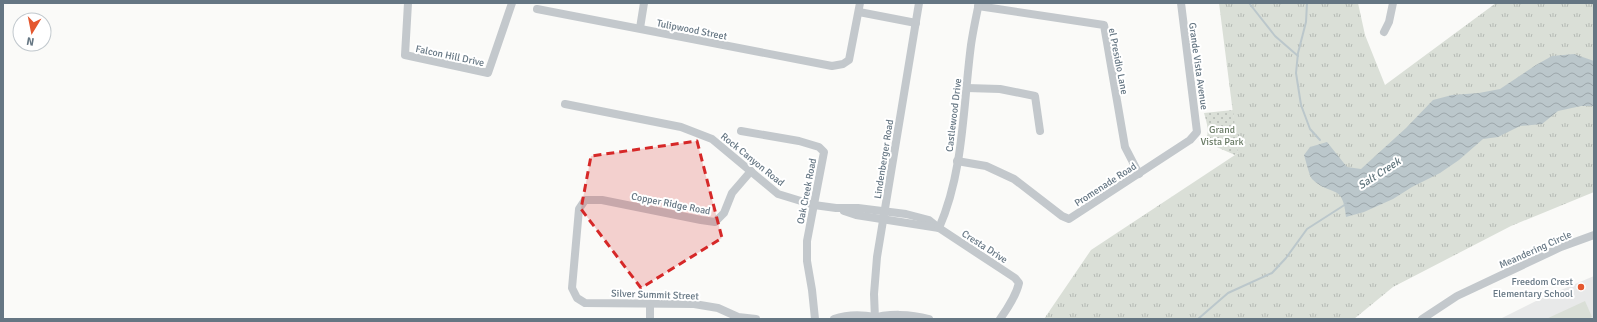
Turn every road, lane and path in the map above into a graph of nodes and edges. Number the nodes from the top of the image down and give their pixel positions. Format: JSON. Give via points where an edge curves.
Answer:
{"nodes":[{"id":1,"x":408,"y":3,"type":"edge"},
{"id":2,"x":512,"y":3,"type":"edge"},
{"id":3,"x":644,"y":3,"type":"edge"},
{"id":4,"x":860,"y":3,"type":"edge"},
{"id":5,"x":920,"y":3,"type":"edge"},
{"id":6,"x":1181,"y":3,"type":"edge"},
{"id":7,"x":1393,"y":3,"type":"edge"},
{"id":8,"x":978,"y":4,"type":"edge"},
{"id":9,"x":537,"y":9,"type":"dead end"},
{"id":10,"x":859,"y":12,"type":"junction"},
{"id":11,"x":916,"y":23,"type":"junction"},
{"id":12,"x":640,"y":28,"type":"junction"},
{"id":13,"x":1384,"y":32,"type":"dead end"},
{"id":14,"x":967,"y":88,"type":"junction"},
{"id":15,"x":564,"y":104,"type":"dead end"},
{"id":16,"x":1040,"y":131,"type":"dead end"},
{"id":17,"x":741,"y":132,"type":"dead end"},
{"id":18,"x":1198,"y":132,"type":"joint"},
{"id":19,"x":957,"y":160,"type":"junction"},
{"id":20,"x":751,"y":171,"type":"junction"},
{"id":21,"x":1139,"y":174,"type":"junction"},
{"id":22,"x":814,"y":204,"type":"junction"},
{"id":23,"x":884,"y":215,"type":"junction"},
{"id":24,"x":939,"y":228,"type":"junction"},
{"id":25,"x":1594,"y":235,"type":"edge"},
{"id":26,"x":576,"y":298,"type":"joint"},
{"id":27,"x":650,"y":303,"type":"junction"},
{"id":28,"x":737,"y":318,"type":"edge"},
{"id":29,"x":873,"y":318,"type":"edge"},
{"id":30,"x":650,"y":319,"type":"edge"},
{"id":31,"x":756,"y":319,"type":"edge"},
{"id":32,"x":815,"y":319,"type":"edge"},
{"id":33,"x":834,"y":319,"type":"edge"},
{"id":34,"x":929,"y":319,"type":"edge"},
{"id":35,"x":1000,"y":319,"type":"edge"},
{"id":36,"x":1422,"y":319,"type":"edge"}],
"edges":[{"from":1,"to":2,"type":"street","name":"Falcon Hill Drive","via":[[405,55],[488,73]]},
{"from":3,"to":12,"type":"street"},
{"from":4,"to":10,"type":"street"},
{"from":5,"to":11,"type":"street","name":"Lindenberger Road"},
{"from":6,"to":18,"type":"street","name":"Grande Vista Avenue"},
{"from":7,"to":13,"type":"street"},
{"from":8,"to":14,"type":"street","name":"Castlewood Drive"},
{"from":8,"to":21,"type":"street","name":"el Presidio Lane","via":[[1104,26],[1125,147]]},
{"from":9,"to":12,"type":"street","name":"Tulipwood Street"},
{"from":10,"to":11,"type":"street"},
{"from":10,"to":12,"type":"street","name":"Tulipwood Street","via":[[850,60],[832,66]]},
{"from":11,"to":23,"type":"street","name":"Lindenberger Road"},
{"from":14,"to":16,"type":"street","via":[[1000,89],[1035,96]]},
{"from":14,"to":19,"type":"street","name":"Castlewood Drive"},
{"from":15,"to":20,"type":"street","name":"Rock Canyon Road","via":[[681,127],[712,139]]},
{"from":17,"to":22,"type":"street","name":"Oak Creek Road","via":[[799,141],[819,147],[824,152]]},
{"from":18,"to":21,"type":"street","name":"Promenade Road"},
{"from":19,"to":21,"type":"street","name":"Promenade Road","via":[[986,166],[1014,179],[1069,219]]},
{"from":19,"to":24,"type":"street","name":"Castlewood Drive","via":[[951,198]]},
{"from":20,"to":22,"type":"street","name":"Rock Canyon Road","via":[[778,194]]},
{"from":20,"to":26,"type":"street","name":"Copper Ridge Road","via":[[732,193],[724,213],[715,222],[602,200],[585,200],[579,209],[572,288]]},
{"from":22,"to":23,"type":"street","name":"Rock Canyon Road"},
{"from":22,"to":32,"type":"street","name":"Oak Creek Road","via":[[807,241],[807,261]]},
{"from":23,"to":24,"type":"street","name":"Cresta Drive","via":[[929,220]]},
{"from":23,"to":29,"type":"street","name":"Lindenberger Road","via":[[875,270]]},
{"from":24,"to":35,"type":"street","name":"Cresta Drive","via":[[1019,283]]},
{"from":25,"to":36,"type":"street","name":"Meandering Circle","via":[[1561,247],[1457,296]]},
{"from":26,"to":27,"type":"street","name":"Silver Summit Street","via":[[585,303]]},
{"from":27,"to":28,"type":"street","name":"Silver Summit Street","via":[[694,304],[718,308]]},
{"from":27,"to":30,"type":"street"},
{"from":28,"to":31,"type":"street","name":"Silver Summit Street"},
{"from":29,"to":33,"type":"street","via":[[860,314]]},
{"from":29,"to":34,"type":"street","via":[[912,316]]}]}
